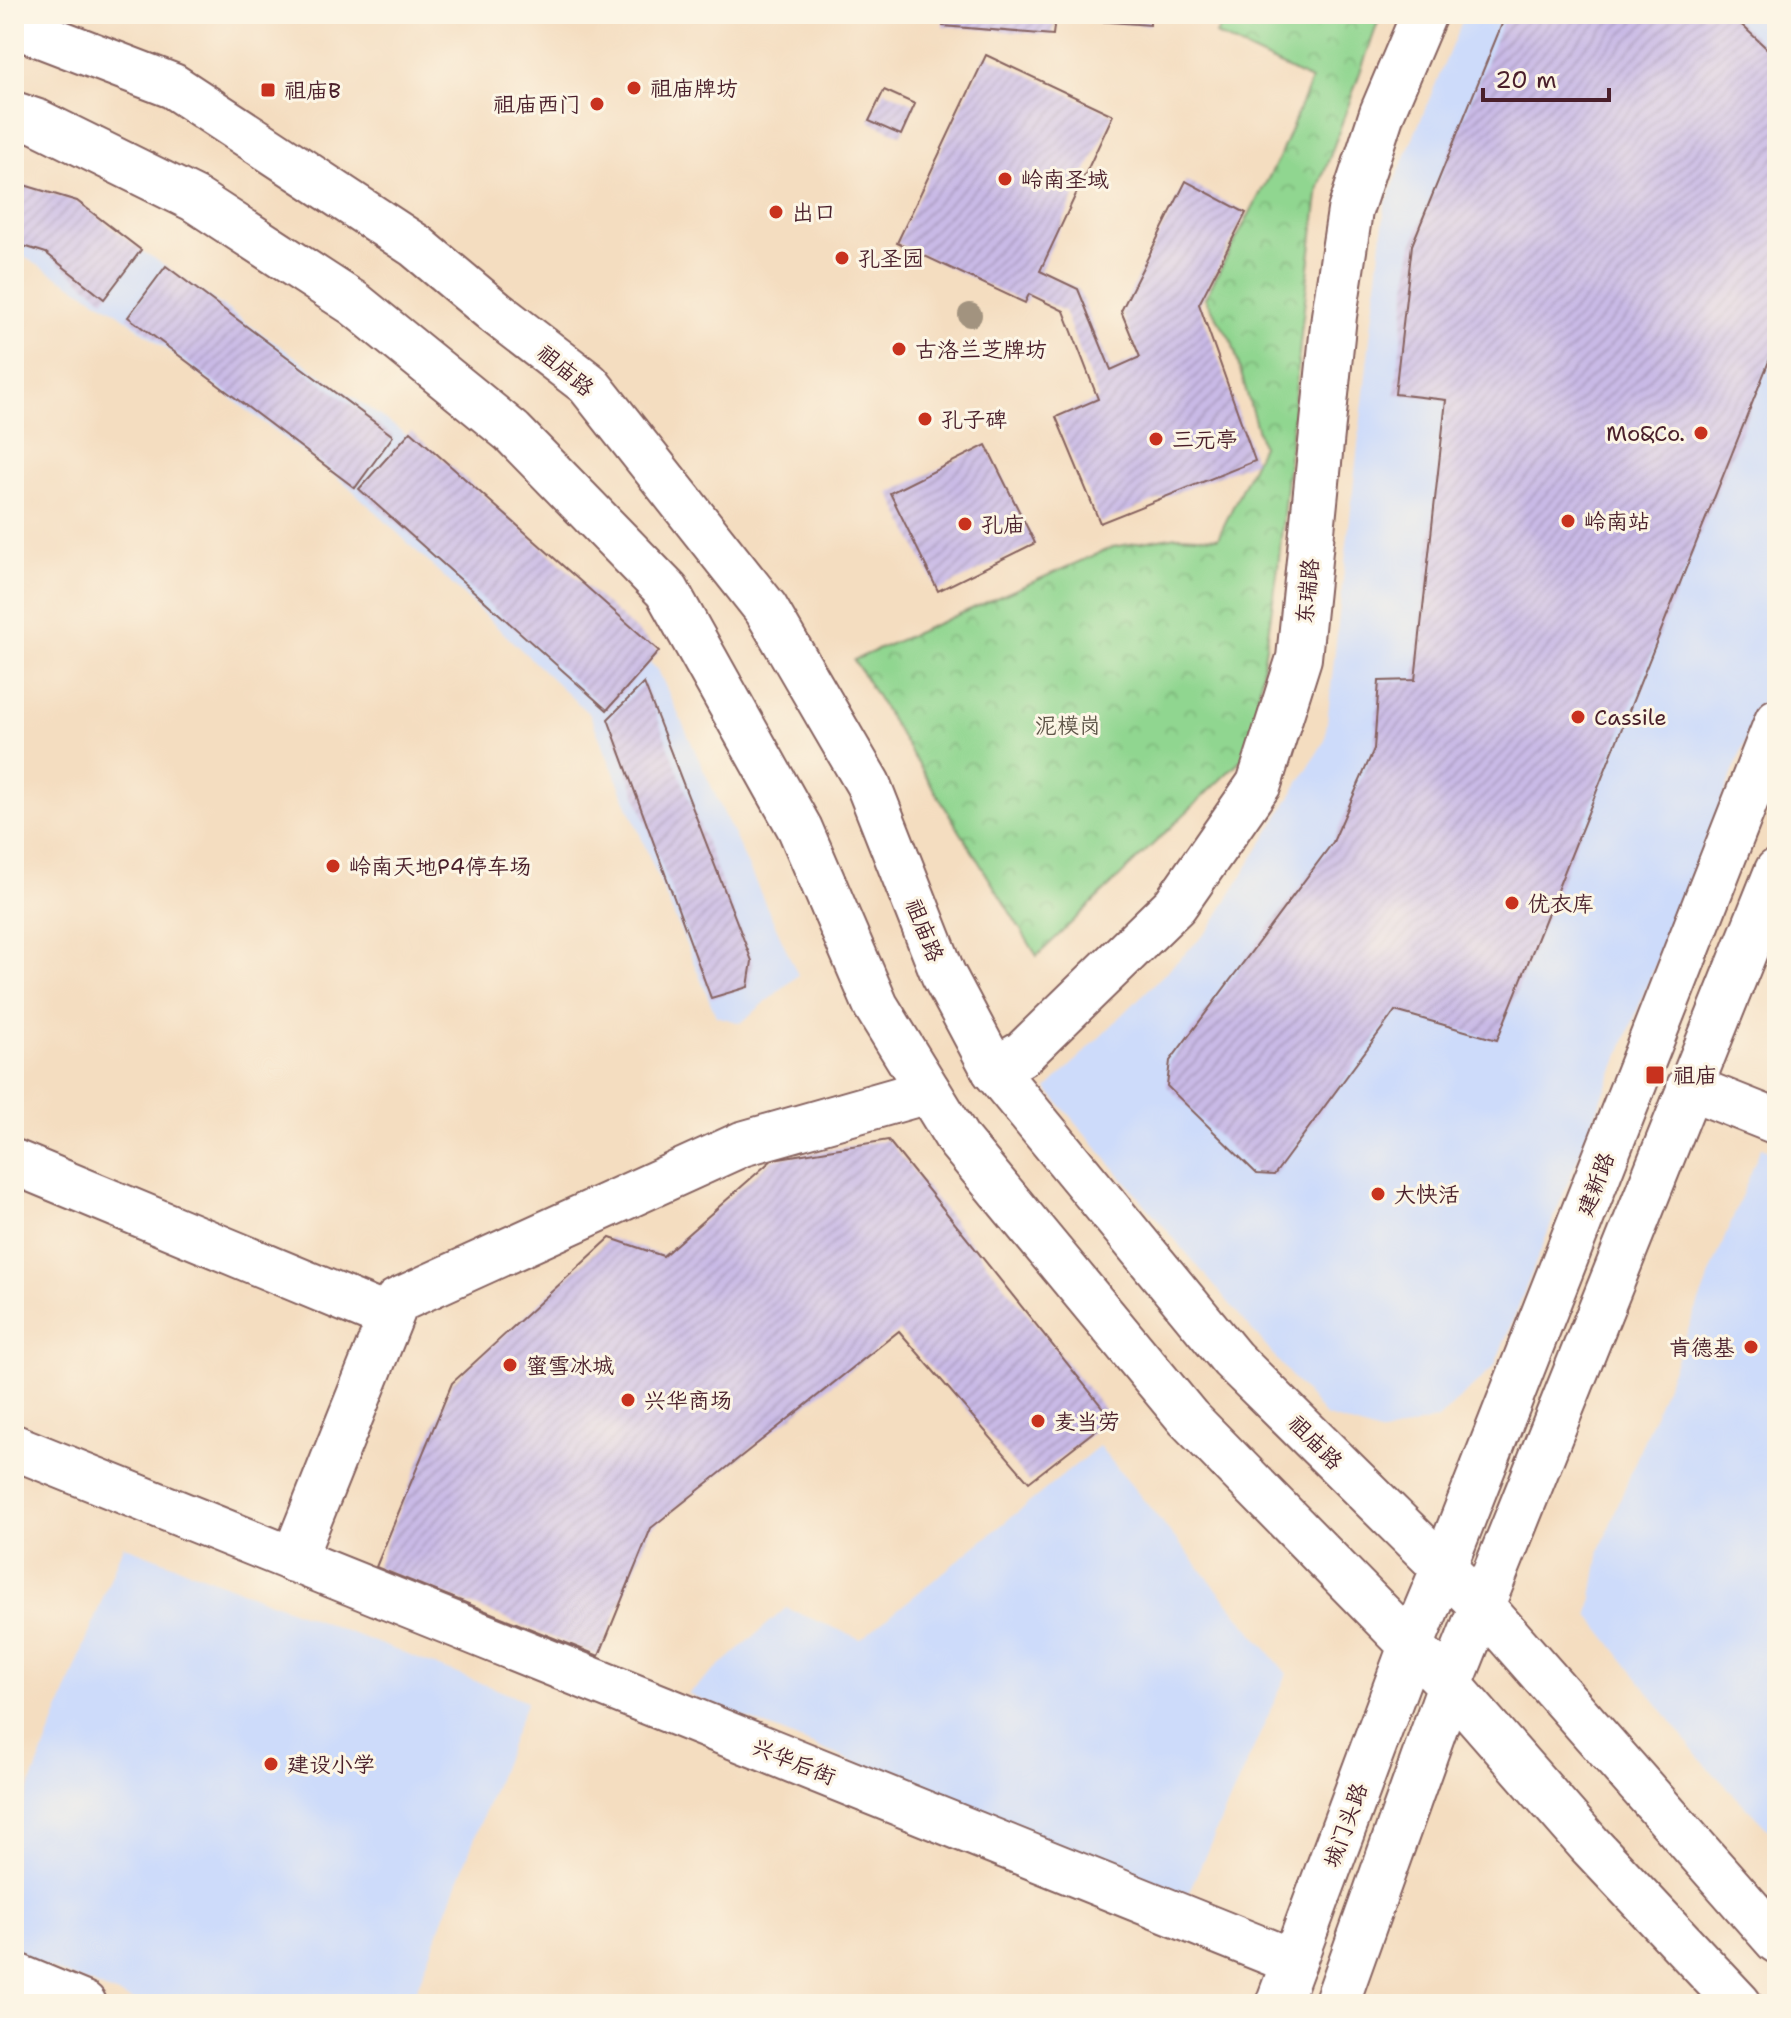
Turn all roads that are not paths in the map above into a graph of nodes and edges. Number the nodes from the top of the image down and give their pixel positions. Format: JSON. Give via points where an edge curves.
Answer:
{"nodes":[{"id":1,"x":1424,"y":14,"type":"edge"},
{"id":2,"x":14,"y":25,"type":"edge"},
{"id":3,"x":14,"y":114,"type":"edge"},
{"id":4,"x":1777,"y":721,"type":"edge"},
{"id":5,"x":1777,"y":871,"type":"edge"},
{"id":6,"x":994,"y":1070,"type":"junction"},
{"id":7,"x":1689,"y":1087,"type":"junction"},
{"id":8,"x":928,"y":1091,"type":"junction"},
{"id":9,"x":1777,"y":1122,"type":"edge"},
{"id":10,"x":14,"y":1162,"type":"edge"},
{"id":11,"x":390,"y":1318,"type":"junction"},
{"id":12,"x":14,"y":1447,"type":"edge"},
{"id":13,"x":293,"y":1560,"type":"junction"},
{"id":14,"x":1444,"y":1567,"type":"junction"},
{"id":15,"x":1481,"y":1605,"type":"junction"},
{"id":16,"x":1411,"y":1646,"type":"junction"},
{"id":17,"x":1450,"y":1685,"type":"junction"},
{"id":18,"x":1777,"y":1941,"type":"edge"},
{"id":19,"x":1294,"y":1962,"type":"junction"},
{"id":20,"x":14,"y":1975,"type":"edge"},
{"id":21,"x":84,"y":2004,"type":"edge"},
{"id":22,"x":1278,"y":2004,"type":"edge"},
{"id":23,"x":1336,"y":2004,"type":"edge"},
{"id":24,"x":1739,"y":2004,"type":"edge"}],
"edges":[{"from":1,"to":6,"type":"main road","name":"东瑞路","via":[[1382,113],[1350,211],[1299,658],[1259,784],[1175,905],[1023,1053]]},
{"from":2,"to":6,"type":"main road","name":"祖庙路","via":[[173,86],[416,246],[588,384],[766,609],[868,784],[943,974]]},
{"from":3,"to":8,"type":"main road","via":[[194,199],[355,304],[512,432],[667,591],[800,829],[876,1006]]},
{"from":4,"to":14,"type":"main road","name":"建新路"},
{"from":5,"to":7,"type":"main road"},
{"from":6,"to":14,"type":"main road","name":"祖庙路","via":[[1232,1359]]},
{"from":7,"to":9,"type":"main road"},
{"from":7,"to":15,"type":"main road"},
{"from":8,"to":11,"type":"main road","via":[[742,1144],[397,1301]]},
{"from":8,"to":16,"type":"main road","via":[[959,1141],[1188,1418]]},
{"from":10,"to":11,"type":"main road"},
{"from":11,"to":13,"type":"main road"},
{"from":12,"to":13,"type":"main road","name":"兴华后街"},
{"from":13,"to":19,"type":"main road","name":"兴华后街"},
{"from":14,"to":15,"type":"main road","name":"祖庙路"},
{"from":14,"to":16,"type":"main road","name":"建新路"},
{"from":15,"to":17,"type":"main road"},
{"from":15,"to":18,"type":"main road","name":"祖庙路"},
{"from":16,"to":17,"type":"main road"},
{"from":16,"to":19,"type":"main road","name":"城门头路"},
{"from":17,"to":23,"type":"main road"},
{"from":17,"to":24,"type":"main road"},
{"from":19,"to":22,"type":"main road","name":"城门头路"},
{"from":20,"to":21,"type":"main road"}]}
